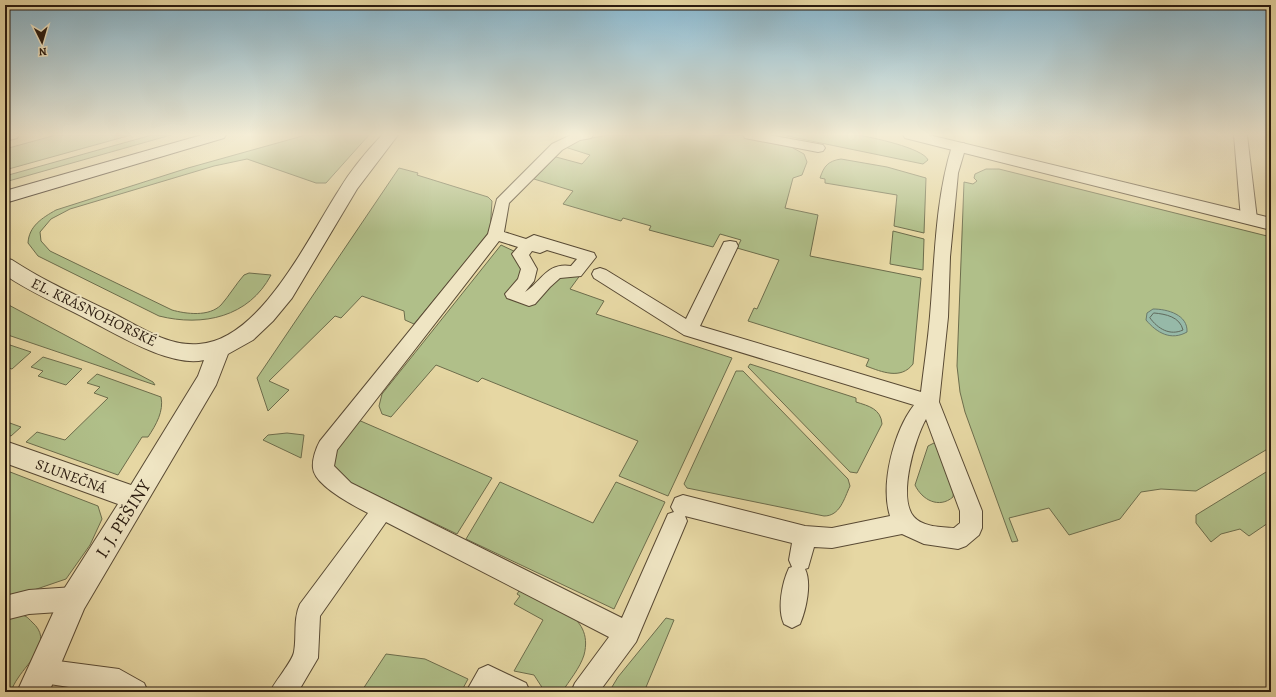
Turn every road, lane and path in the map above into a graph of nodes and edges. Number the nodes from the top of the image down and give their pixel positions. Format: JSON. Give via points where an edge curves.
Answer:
{"nodes":[{"id":1,"x":105,"y":168,"type":"edge"},
{"id":2,"x":364,"y":168,"type":"edge"},
{"id":3,"x":536,"y":168,"type":"edge"},
{"id":4,"x":951,"y":168,"type":"edge"},
{"id":5,"x":1041,"y":168,"type":"edge"},
{"id":6,"x":1244,"y":168,"type":"edge"},
{"id":7,"x":5,"y":197,"type":"edge"},
{"id":8,"x":1249,"y":219,"type":"junction"},
{"id":9,"x":1271,"y":224,"type":"edge"},
{"id":10,"x":496,"y":235,"type":"junction"},
{"id":11,"x":529,"y":244,"type":"junction"},
{"id":12,"x":730,"y":246,"type":"dead end"},
{"id":13,"x":577,"y":261,"type":"dead end"},
{"id":14,"x":5,"y":265,"type":"edge"},
{"id":15,"x":600,"y":274,"type":"dead end"},
{"id":16,"x":690,"y":330,"type":"junction"},
{"id":17,"x":219,"y":350,"type":"junction"},
{"id":18,"x":929,"y":402,"type":"junction"},
{"id":19,"x":5,"y":452,"type":"edge"},
{"id":20,"x":137,"y":498,"type":"junction"},
{"id":21,"x":383,"y":509,"type":"junction"},
{"id":22,"x":905,"y":523,"type":"junction"},
{"id":23,"x":805,"y":536,"type":"junction"},
{"id":24,"x":74,"y":598,"type":"junction"},
{"id":25,"x":5,"y":608,"type":"edge"},
{"id":26,"x":792,"y":616,"type":"dead end"},
{"id":27,"x":627,"y":633,"type":"junction"},
{"id":28,"x":38,"y":682,"type":"edge"},
{"id":29,"x":135,"y":692,"type":"edge"},
{"id":30,"x":283,"y":692,"type":"edge"},
{"id":31,"x":479,"y":692,"type":"edge"},
{"id":32,"x":516,"y":692,"type":"edge"},
{"id":33,"x":584,"y":692,"type":"edge"}],
"edges":[{"from":1,"to":7,"type":"street"},
{"from":2,"to":17,"type":"street","name":"EL. KRÁSNOHORSKÉ","via":[[343,197],[306,261],[260,323],[245,336]]},
{"from":3,"to":10,"type":"lane","via":[[502,202]]},
{"from":4,"to":18,"type":"lane","via":[[939,317]]},
{"from":5,"to":8,"type":"street"},
{"from":6,"to":8,"type":"lane"},
{"from":8,"to":9,"type":"street"},
{"from":10,"to":11,"type":"lane"},
{"from":10,"to":21,"type":"lane","via":[[327,447],[323,470],[344,490]]},
{"from":11,"to":11,"type":"lane","via":[[534,240],[588,257],[576,272],[562,270],[550,276],[529,300],[514,294],[526,281],[529,269],[520,254]]},
{"from":11,"to":13,"type":"lane"},
{"from":12,"to":16,"type":"lane"},
{"from":14,"to":17,"type":"street","name":"EL. KRÁSNOHORSKÉ","via":[[143,338],[184,351],[198,353]]},
{"from":15,"to":16,"type":"lane"},
{"from":16,"to":18,"type":"lane"},
{"from":17,"to":20,"type":"street","name":"I. J. PEŠINY","via":[[208,379]]},
{"from":18,"to":22,"type":"lane","via":[[918,414],[905,444],[896,497],[898,510]]},
{"from":18,"to":22,"type":"lane","via":[[971,511],[971,528],[958,539],[926,536]]},
{"from":19,"to":20,"type":"street","name":"SLUNEČNÁ"},
{"from":20,"to":24,"type":"street","name":"I. J. PEŠINY"},
{"from":21,"to":27,"type":"lane"},
{"from":21,"to":30,"type":"lane","via":[[308,612],[306,658]]},
{"from":22,"to":23,"type":"lane","via":[[832,538]]},
{"from":23,"to":26,"type":"lane"},
{"from":23,"to":27,"type":"lane","via":[[683,505]]},
{"from":24,"to":25,"type":"lane","via":[[29,602]]},
{"from":24,"to":28,"type":"street","name":"I. J. PEŠINY"},
{"from":27,"to":33,"type":"lane"},
{"from":28,"to":29,"type":"lane","via":[[119,682]]},
{"from":31,"to":32,"type":"lane","via":[[488,678]]}]}
